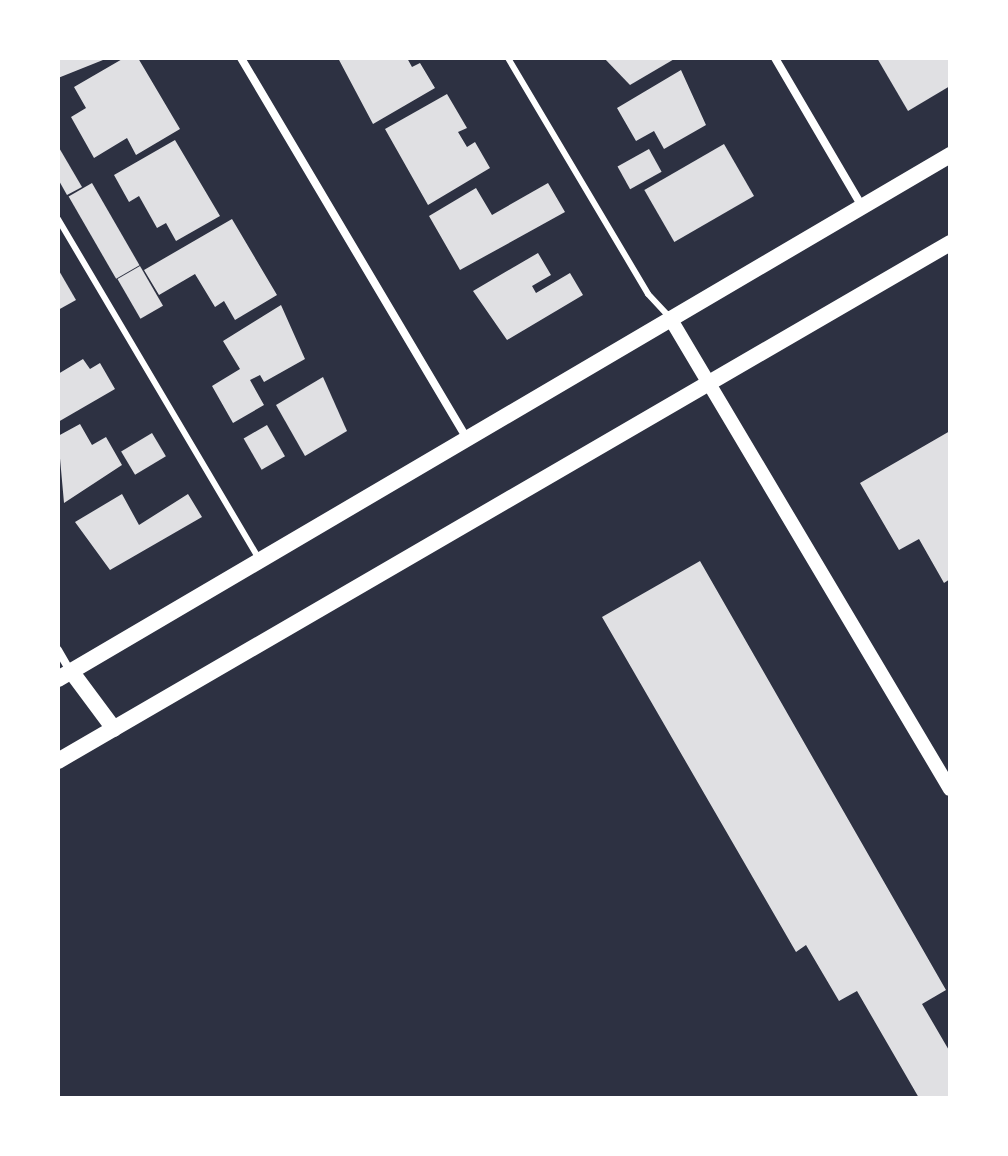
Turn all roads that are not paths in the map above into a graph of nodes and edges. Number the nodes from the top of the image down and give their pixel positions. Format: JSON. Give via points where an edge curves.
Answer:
{"nodes":[{"id":1,"x":241,"y":58,"type":"edge"},
{"id":2,"x":508,"y":58,"type":"edge"},
{"id":3,"x":775,"y":58,"type":"edge"},
{"id":4,"x":950,"y":155,"type":"edge"},
{"id":5,"x":862,"y":206,"type":"junction"},
{"id":6,"x":58,"y":219,"type":"edge"},
{"id":7,"x":950,"y":243,"type":"edge"},
{"id":8,"x":670,"y":318,"type":"junction"},
{"id":9,"x":711,"y":384,"type":"junction"},
{"id":10,"x":465,"y":436,"type":"junction"},
{"id":11,"x":259,"y":559,"type":"junction"},
{"id":12,"x":58,"y":650,"type":"edge"},
{"id":13,"x":64,"y":675,"type":"edge"},
{"id":14,"x":114,"y":729,"type":"junction"},
{"id":15,"x":58,"y":761,"type":"edge"},
{"id":16,"x":950,"y":789,"type":"edge"}],
"edges":[{"from":1,"to":10,"type":"street"},
{"from":2,"to":8,"type":"lane","via":[[648,294]]},
{"from":3,"to":5,"type":"street"},
{"from":4,"to":5,"type":"main road"},
{"from":5,"to":8,"type":"main road"},
{"from":6,"to":11,"type":"lane"},
{"from":7,"to":9,"type":"main road"},
{"from":8,"to":9,"type":"street"},
{"from":8,"to":10,"type":"main road"},
{"from":9,"to":14,"type":"main road"},
{"from":9,"to":16,"type":"street"},
{"from":10,"to":11,"type":"main road"},
{"from":11,"to":13,"type":"main road"},
{"from":12,"to":13,"type":"street"},
{"from":13,"to":14,"type":"main road"},
{"from":14,"to":15,"type":"main road"}]}
